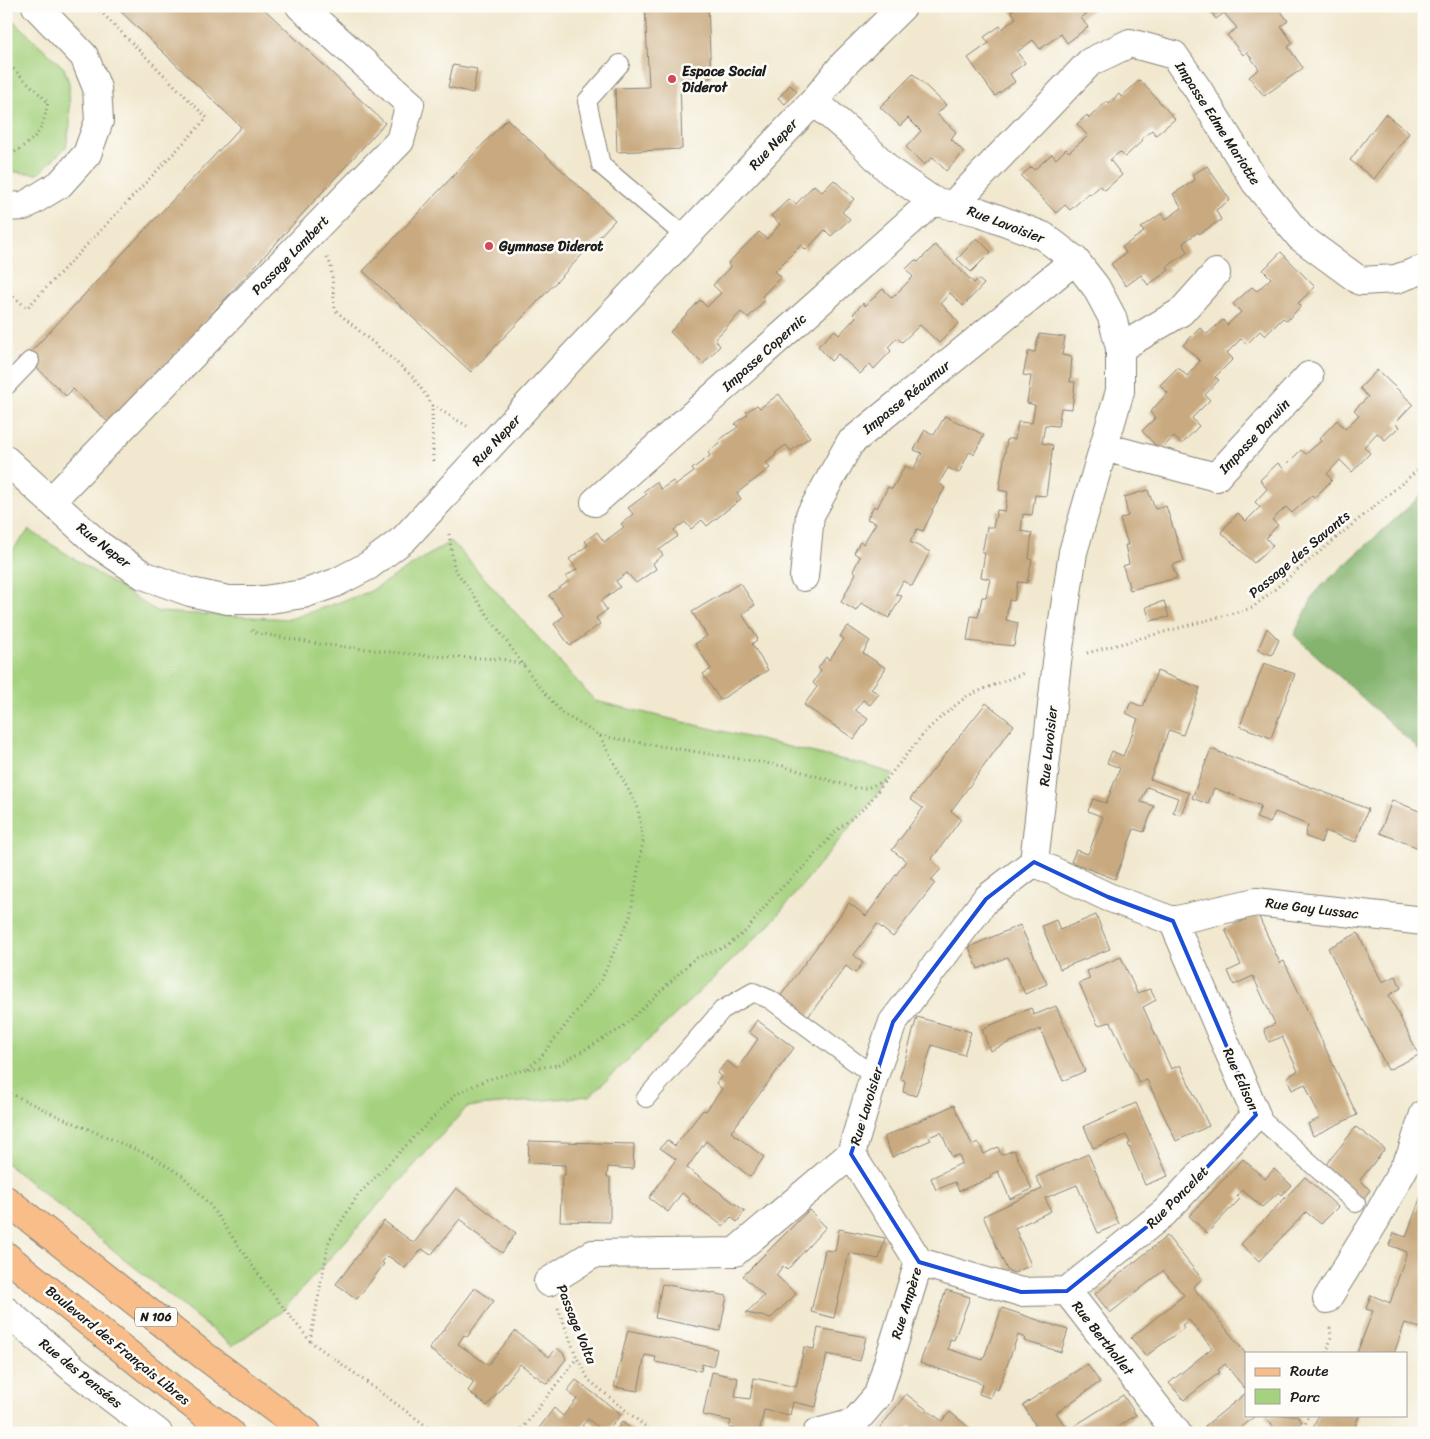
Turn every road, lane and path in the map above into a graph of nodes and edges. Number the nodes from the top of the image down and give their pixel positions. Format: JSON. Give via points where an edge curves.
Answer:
{"nodes":[{"id":1,"x":36,"y":6,"type":"edge"},
{"id":2,"x":95,"y":6,"type":"edge"},
{"id":3,"x":300,"y":6,"type":"edge"},
{"id":4,"x":903,"y":6,"type":"edge"},
{"id":5,"x":6,"y":62,"type":"edge"},
{"id":6,"x":620,"y":64,"type":"dead end"},
{"id":7,"x":814,"y":101,"type":"junction"},
{"id":8,"x":6,"y":153,"type":"edge"},
{"id":9,"x":942,"y":203,"type":"junction"},
{"id":10,"x":6,"y":207,"type":"edge"},
{"id":11,"x":312,"y":232,"type":"junction"},
{"id":12,"x":686,"y":237,"type":"junction"},
{"id":13,"x":1075,"y":260,"type":"junction"},
{"id":14,"x":1424,"y":269,"type":"edge"},
{"id":15,"x":1216,"y":273,"type":"dead end"},
{"id":16,"x":6,"y":290,"type":"edge"},
{"id":17,"x":1120,"y":348,"type":"junction"},
{"id":18,"x":30,"y":361,"type":"dead end"},
{"id":19,"x":1309,"y":376,"type":"dead end"},
{"id":20,"x":6,"y":386,"type":"edge"},
{"id":21,"x":432,"y":404,"type":"junction"},
{"id":22,"x":504,"y":431,"type":"junction"},
{"id":23,"x":1104,"y":447,"type":"junction"},
{"id":24,"x":6,"y":460,"type":"edge"},
{"id":25,"x":1424,"y":465,"type":"edge"},
{"id":26,"x":51,"y":501,"type":"junction"},
{"id":27,"x":595,"y":502,"type":"dead end"},
{"id":28,"x":434,"y":506,"type":"junction"},
{"id":29,"x":449,"y":531,"type":"dead end"},
{"id":30,"x":804,"y":577,"type":"dead end"},
{"id":31,"x":228,"y":600,"type":"junction"},
{"id":32,"x":1057,"y":662,"type":"junction"},
{"id":33,"x":524,"y":665,"type":"junction"},
{"id":34,"x":600,"y":736,"type":"junction"},
{"id":35,"x":885,"y":781,"type":"junction"},
{"id":36,"x":1034,"y":862,"type":"junction"},
{"id":37,"x":1173,"y":921,"type":"junction"},
{"id":38,"x":1424,"y":921,"type":"edge"},
{"id":39,"x":527,"y":1069,"type":"junction"},
{"id":40,"x":874,"y":1076,"type":"junction"},
{"id":41,"x":6,"y":1091,"type":"edge"},
{"id":42,"x":646,"y":1098,"type":"dead end"},
{"id":43,"x":1256,"y":1114,"type":"junction"},
{"id":44,"x":1424,"y":1114,"type":"edge"},
{"id":45,"x":851,"y":1154,"type":"junction"},
{"id":46,"x":6,"y":1200,"type":"edge"},
{"id":47,"x":1356,"y":1203,"type":"dead end"},
{"id":48,"x":6,"y":1256,"type":"edge"},
{"id":49,"x":920,"y":1262,"type":"junction"},
{"id":50,"x":548,"y":1282,"type":"joint"},
{"id":51,"x":1067,"y":1291,"type":"junction"},
{"id":52,"x":1327,"y":1299,"type":"dead end"},
{"id":53,"x":6,"y":1311,"type":"edge"},
{"id":54,"x":310,"y":1341,"type":"junction"},
{"id":55,"x":577,"y":1358,"type":"junction"},
{"id":56,"x":1308,"y":1416,"type":"edge"},
{"id":57,"x":158,"y":1433,"type":"edge"},
{"id":58,"x":230,"y":1433,"type":"edge"},
{"id":59,"x":307,"y":1433,"type":"edge"},
{"id":60,"x":436,"y":1433,"type":"edge"},
{"id":61,"x":519,"y":1433,"type":"edge"},
{"id":62,"x":653,"y":1433,"type":"edge"},
{"id":63,"x":818,"y":1433,"type":"edge"},
{"id":64,"x":1177,"y":1433,"type":"edge"},
{"id":65,"x":1303,"y":1433,"type":"edge"}],
"edges":[{"from":1,"to":10,"type":"street","via":[[84,56],[97,88],[99,122],[87,154],[60,184],[24,206]]},
{"from":2,"to":16,"type":"path","via":[[207,118],[27,308]]},
{"from":3,"to":11,"type":"street","name":"Passage Lambert","via":[[410,104],[400,141]]},
{"from":4,"to":7,"type":"street","name":"Rue Neper","via":[[844,64]]},
{"from":5,"to":8,"type":"path","via":[[48,102],[44,123],[34,139],[12,154]]},
{"from":6,"to":12,"type":"lane","via":[[587,100],[601,165]]},
{"from":7,"to":9,"type":"street","name":"Rue Lavoisier","via":[[891,172]]},
{"from":7,"to":12,"type":"street","name":"Rue Neper"},
{"from":9,"to":13,"type":"street","name":"Rue Lavoisier","via":[[980,212],[1043,236]]},
{"from":9,"to":14,"type":"street","name":"Impasse Edme Mariotte","via":[[1090,62],[1130,43],[1174,55],[1256,183],[1300,237],[1360,281],[1396,279]]},
{"from":9,"to":27,"type":"street","name":"Impasse Copernic"},
{"from":11,"to":21,"type":"path","via":[[331,265],[335,310],[412,376]]},
{"from":11,"to":26,"type":"street","name":"Passage Lambert"},
{"from":12,"to":22,"type":"street","name":"Rue Neper"},
{"from":13,"to":17,"type":"street","name":"Rue Lavoisier","via":[[1096,287],[1112,316]]},
{"from":13,"to":30,"type":"street","name":"Impasse Réaumur","via":[[850,444],[810,515]]},
{"from":15,"to":17,"type":"street","via":[[1181,312]]},
{"from":17,"to":23,"type":"street","name":"Rue Lavoisier","via":[[1120,391]]},
{"from":18,"to":20,"type":"lane"},
{"from":19,"to":23,"type":"street","name":"Impasse Darwin","via":[[1216,477]]},
{"from":21,"to":22,"type":"path","via":[[477,432]]},
{"from":21,"to":28,"type":"path"},
{"from":22,"to":28,"type":"street","name":"Rue Neper"},
{"from":23,"to":32,"type":"street","name":"Rue Lavoisier","via":[[1073,552]]},
{"from":24,"to":26,"type":"street","name":"Rue Neper"},
{"from":25,"to":32,"type":"path","name":"Passage des Savants","via":[[1252,608]]},
{"from":26,"to":31,"type":"street","name":"Rue Neper","via":[[99,546],[143,575],[190,592]]},
{"from":28,"to":31,"type":"street","name":"Rue Neper","via":[[404,539],[368,566],[335,583],[303,594],[264,600]]},
{"from":29,"to":33,"type":"path","via":[[454,568]]},
{"from":31,"to":33,"type":"path","via":[[253,632],[318,644],[430,656],[502,659]]},
{"from":32,"to":35,"type":"path","name":"Passage des Savants","via":[[967,696],[925,732]]},
{"from":32,"to":36,"type":"street","name":"Rue Lavoisier"},
{"from":33,"to":34,"type":"path","via":[[562,713]]},
{"from":34,"to":35,"type":"path","via":[[783,766],[855,788],[867,788]]},
{"from":34,"to":39,"type":"path","via":[[638,808],[643,841],[630,917],[601,980],[540,1058]]},
{"from":35,"to":39,"type":"path","name":"Passage des Savants","via":[[867,806],[837,830],[774,895],[746,931],[728,946],[694,959],[622,1028],[558,1064]]},
{"from":36,"to":37,"type":"street","via":[[1108,897]]},
{"from":36,"to":40,"type":"street","name":"Rue Lavoisier","via":[[986,899],[893,1022]]},
{"from":37,"to":38,"type":"street","name":"Rue Gay Lussac","via":[[1256,902]]},
{"from":37,"to":43,"type":"street","name":"Rue Edison"},
{"from":39,"to":54,"type":"path","name":"Passage des Savants","via":[[485,1080],[455,1095],[358,1195],[329,1240]]},
{"from":40,"to":42,"type":"lane","via":[[771,1000],[753,992],[722,1010]]},
{"from":40,"to":45,"type":"street","name":"Rue Lavoisier"},
{"from":41,"to":54,"type":"path","via":[[151,1156],[183,1176],[210,1205]]},
{"from":43,"to":47,"type":"lane","name":"Rue Edison"},
{"from":43,"to":51,"type":"street","name":"Rue Poncelet","via":[[1164,1213]]},
{"from":44,"to":52,"type":"street","via":[[1410,1155]]},
{"from":45,"to":49,"type":"street","name":"Rue Ampère"},
{"from":45,"to":50,"type":"street","name":"Rue Lavoisier","via":[[735,1252],[593,1254]]},
{"from":46,"to":59,"type":"main road","number":"N 106"},
{"from":48,"to":58,"type":"main road","name":"Boulevard des Français Libres"},
{"from":49,"to":51,"type":"street","name":"Rue Berthollet","via":[[1021,1292]]},
{"from":49,"to":63,"type":"street","name":"Rue Ampère","via":[[878,1395],[854,1423]]},
{"from":50,"to":55,"type":"path","name":"Passage Volta"},
{"from":51,"to":64,"type":"street","name":"Rue Berthollet"},
{"from":53,"to":57,"type":"street","name":"Rue des Pensées","via":[[75,1370]]},
{"from":54,"to":60,"type":"path"},
{"from":55,"to":61,"type":"path"},
{"from":55,"to":62,"type":"path","name":"Passage Volta","via":[[589,1380]]},
{"from":56,"to":65,"type":"path"}]}
